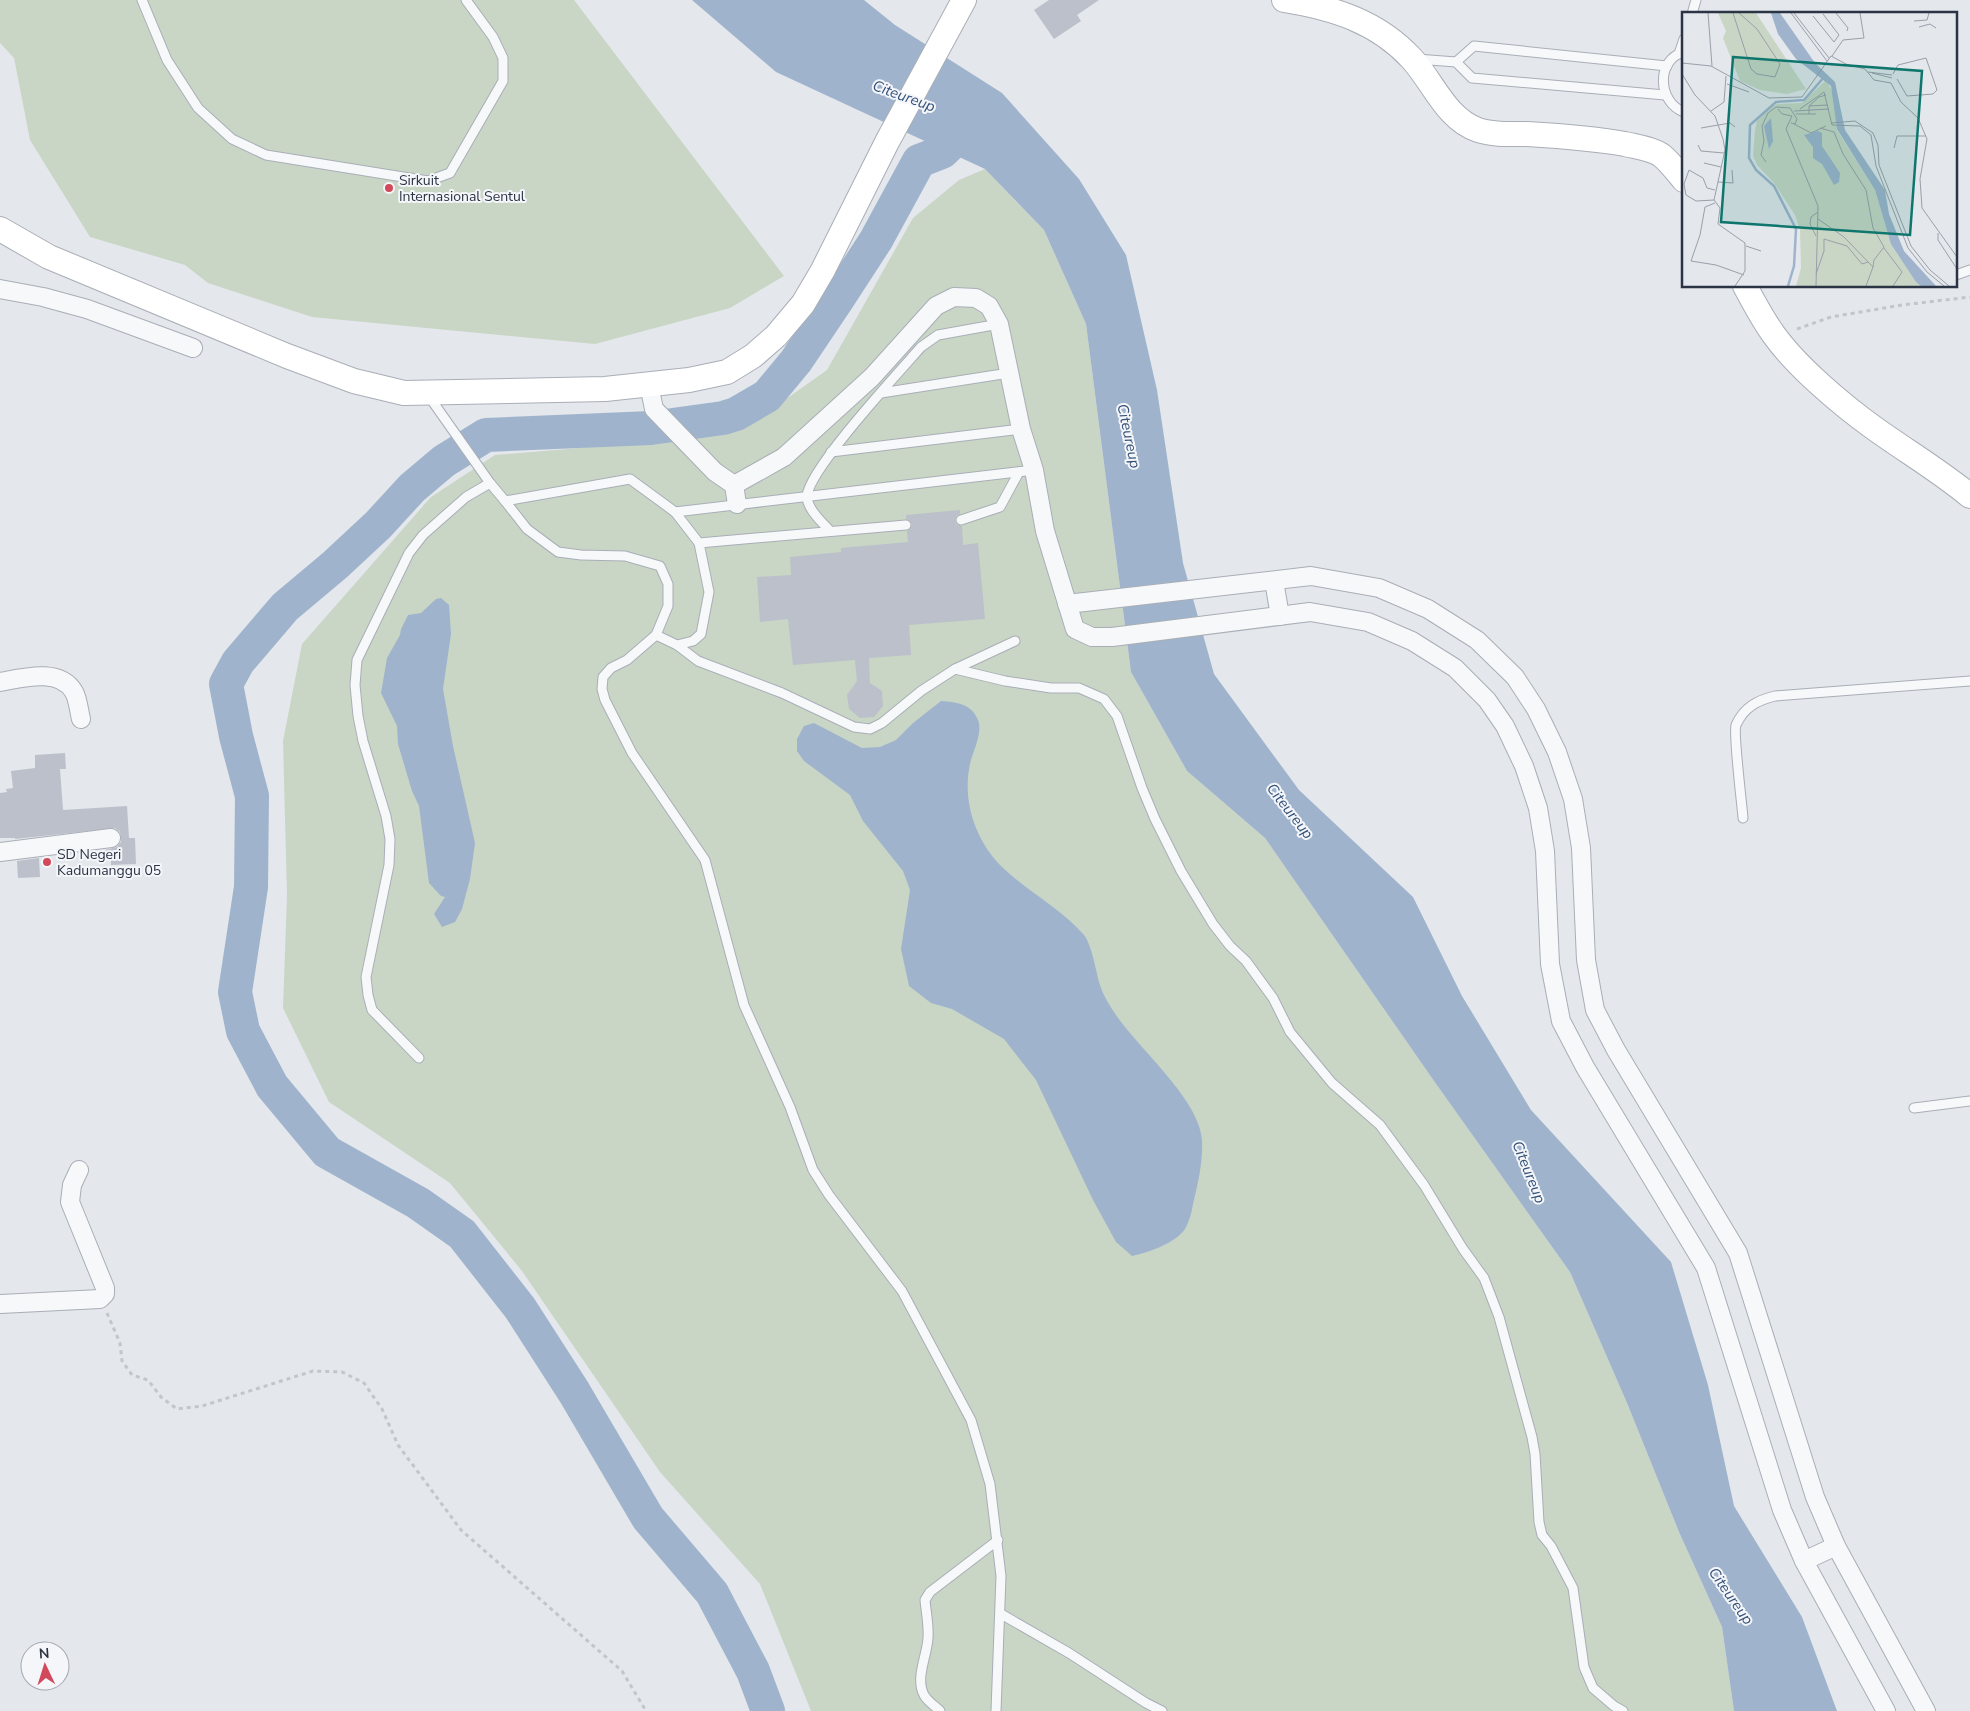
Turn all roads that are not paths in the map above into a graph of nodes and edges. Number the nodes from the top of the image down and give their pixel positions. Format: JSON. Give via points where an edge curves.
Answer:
{"nodes":[{"id":1,"x":142,"y":0,"type":"edge"},
{"id":2,"x":466,"y":0,"type":"edge"},
{"id":3,"x":964,"y":0,"type":"edge"},
{"id":4,"x":1284,"y":0,"type":"edge"},
{"id":5,"x":1681,"y":53,"type":"edge"},
{"id":6,"x":1412,"y":59,"type":"junction"},
{"id":7,"x":1456,"y":62,"type":"junction"},
{"id":8,"x":1667,"y":66,"type":"junction"},
{"id":9,"x":1665,"y":95,"type":"junction"},
{"id":10,"x":1682,"y":112,"type":"edge"},
{"id":11,"x":1682,"y":177,"type":"edge"},
{"id":12,"x":0,"y":229,"type":"edge"},
{"id":13,"x":1970,"y":270,"type":"edge"},
{"id":14,"x":1958,"y":274,"type":"edge"},
{"id":15,"x":1746,"y":288,"type":"edge"},
{"id":16,"x":0,"y":289,"type":"edge"},
{"id":17,"x":999,"y":324,"type":"junction"},
{"id":18,"x":192,"y":348,"type":"dead end"},
{"id":19,"x":1009,"y":373,"type":"junction"},
{"id":20,"x":649,"y":385,"type":"junction"},
{"id":21,"x":426,"y":393,"type":"junction"},
{"id":22,"x":881,"y":393,"type":"junction"},
{"id":23,"x":1021,"y":429,"type":"junction"},
{"id":24,"x":831,"y":452,"type":"junction"},
{"id":25,"x":1026,"y":471,"type":"junction"},
{"id":26,"x":490,"y":482,"type":"junction"},
{"id":27,"x":734,"y":485,"type":"junction"},
{"id":28,"x":1970,"y":496,"type":"edge"},
{"id":29,"x":807,"y":497,"type":"junction"},
{"id":30,"x":505,"y":501,"type":"junction"},
{"id":31,"x":737,"y":504,"type":"junction"},
{"id":32,"x":675,"y":512,"type":"junction"},
{"id":33,"x":961,"y":520,"type":"dead end"},
{"id":34,"x":906,"y":525,"type":"dead end"},
{"id":35,"x":830,"y":531,"type":"junction"},
{"id":36,"x":699,"y":543,"type":"junction"},
{"id":37,"x":1274,"y":581,"type":"junction"},
{"id":38,"x":1067,"y":604,"type":"junction"},
{"id":39,"x":1280,"y":616,"type":"junction"},
{"id":40,"x":656,"y":635,"type":"junction"},
{"id":41,"x":1015,"y":641,"type":"dead end"},
{"id":42,"x":677,"y":645,"type":"junction"},
{"id":43,"x":955,"y":670,"type":"junction"},
{"id":44,"x":1970,"y":681,"type":"edge"},
{"id":45,"x":0,"y":682,"type":"edge"},
{"id":46,"x":81,"y":719,"type":"dead end"},
{"id":47,"x":1743,"y":818,"type":"dead end"},
{"id":48,"x":111,"y":838,"type":"dead end"},
{"id":49,"x":0,"y":852,"type":"edge"},
{"id":50,"x":419,"y":1058,"type":"dead end"},
{"id":51,"x":1970,"y":1101,"type":"edge"},
{"id":52,"x":1914,"y":1108,"type":"dead end"},
{"id":53,"x":79,"y":1170,"type":"dead end"},
{"id":54,"x":0,"y":1304,"type":"edge"},
{"id":55,"x":998,"y":1540,"type":"junction"},
{"id":56,"x":1836,"y":1546,"type":"junction"},
{"id":57,"x":1804,"y":1561,"type":"junction"},
{"id":58,"x":1001,"y":1614,"type":"junction"},
{"id":59,"x":940,"y":1711,"type":"edge"},
{"id":60,"x":996,"y":1711,"type":"edge"},
{"id":61,"x":1162,"y":1711,"type":"edge"},
{"id":62,"x":1623,"y":1711,"type":"edge"},
{"id":63,"x":1886,"y":1711,"type":"edge"},
{"id":64,"x":1926,"y":1711,"type":"edge"}],
"edges":[{"from":1,"to":2,"type":"lane","via":[[167,60],[198,108],[232,139],[266,155],[428,181],[450,173],[503,81],[503,58],[494,37]]},
{"from":3,"to":20,"type":"street","via":[[803,304],[776,336],[727,372]]},
{"from":4,"to":6,"type":"street","via":[[1328,9],[1377,29]]},
{"from":5,"to":8,"type":"lane"},
{"from":6,"to":7,"type":"lane"},
{"from":6,"to":11,"type":"street","via":[[1453,113],[1463,123],[1478,130],[1579,138],[1647,149],[1661,156]]},
{"from":7,"to":8,"type":"lane","via":[[1474,46]]},
{"from":7,"to":9,"type":"lane","via":[[1472,78]]},
{"from":8,"to":9,"type":"lane","via":[[1663,81]]},
{"from":9,"to":10,"type":"lane","via":[[1676,110]]},
{"from":12,"to":21,"type":"street","via":[[49,256],[288,356],[354,381],[404,393]]},
{"from":13,"to":14,"type":"lane"},
{"from":15,"to":28,"type":"street","via":[[1775,337],[1808,373],[1873,427],[1948,477]]},
{"from":16,"to":18,"type":"street","via":[[43,296],[87,309]]},
{"from":17,"to":19,"type":"street"},
{"from":17,"to":22,"type":"lane","via":[[938,335],[921,347]]},
{"from":17,"to":27,"type":"street","via":[[989,306],[976,298],[954,297],[936,306],[872,377],[784,457]]},
{"from":19,"to":22,"type":"lane"},
{"from":19,"to":23,"type":"street"},
{"from":20,"to":21,"type":"street"},
{"from":20,"to":27,"type":"street","via":[[654,409],[715,472]]},
{"from":21,"to":26,"type":"lane"},
{"from":22,"to":24,"type":"lane"},
{"from":23,"to":24,"type":"lane"},
{"from":23,"to":25,"type":"street"},
{"from":24,"to":29,"type":"lane","via":[[810,483]]},
{"from":25,"to":29,"type":"lane"},
{"from":25,"to":33,"type":"lane","via":[[1000,507]]},
{"from":25,"to":38,"type":"street"},
{"from":26,"to":30,"type":"lane"},
{"from":26,"to":50,"type":"lane","via":[[466,496],[423,535],[409,553],[357,660],[354,686],[358,716],[390,839],[389,865],[366,977],[368,995],[372,1010]]},
{"from":27,"to":31,"type":"street"},
{"from":29,"to":31,"type":"lane"},
{"from":29,"to":35,"type":"lane","via":[[809,505]]},
{"from":30,"to":32,"type":"lane","via":[[630,479]]},
{"from":30,"to":40,"type":"lane","via":[[527,529],[558,552],[626,556],[660,566],[668,584],[668,606]]},
{"from":31,"to":32,"type":"lane"},
{"from":32,"to":36,"type":"lane"},
{"from":34,"to":35,"type":"lane"},
{"from":35,"to":36,"type":"lane"},
{"from":36,"to":42,"type":"lane","via":[[709,592],[700,634],[694,642]]},
{"from":37,"to":38,"type":"street"},
{"from":37,"to":39,"type":"street"},
{"from":37,"to":56,"type":"street","via":[[1311,576],[1378,588],[1428,609],[1478,640],[1515,677],[1536,709],[1557,752],[1573,799],[1581,848],[1586,960],[1595,1010],[1738,1253],[1815,1497]]},
{"from":38,"to":39,"type":"street","via":[[1075,629],[1092,637]]},
{"from":39,"to":57,"type":"street","via":[[1310,612],[1368,622],[1412,641],[1455,668],[1487,700],[1505,726],[1524,766],[1538,808],[1545,851],[1550,964],[1561,1021],[1585,1067],[1706,1268],[1782,1510]]},
{"from":40,"to":42,"type":"lane"},
{"from":40,"to":55,"type":"lane","via":[[627,660],[611,668],[604,677],[602,689],[605,700],[632,752],[705,860],[744,1005],[814,1170],[829,1195],[902,1291],[964,1404],[990,1484]]},
{"from":41,"to":43,"type":"lane"},
{"from":42,"to":43,"type":"lane","via":[[698,662],[782,693],[854,727],[870,729]]},
{"from":43,"to":62,"type":"lane","via":[[1051,688],[1079,688],[1104,699],[1117,716],[1155,819],[1213,924],[1246,961],[1273,998],[1290,1032],[1332,1083],[1380,1124],[1484,1278],[1499,1317],[1532,1438],[1538,1522],[1542,1535],[1573,1588],[1584,1667],[1593,1688]]},
{"from":44,"to":47,"type":"lane","via":[[1775,696],[1759,700],[1744,712],[1735,727]]},
{"from":45,"to":46,"type":"street","via":[[47,676],[62,679],[74,692]]},
{"from":48,"to":49,"type":"street"},
{"from":51,"to":52,"type":"lane"},
{"from":53,"to":54,"type":"street","via":[[72,1185],[70,1202],[105,1294],[100,1299]]},
{"from":55,"to":58,"type":"lane"},
{"from":55,"to":59,"type":"lane","via":[[924,1600],[928,1636],[920,1684],[924,1696]]},
{"from":56,"to":57,"type":"street"},
{"from":56,"to":64,"type":"street"},
{"from":57,"to":63,"type":"street"},
{"from":58,"to":60,"type":"lane"},
{"from":58,"to":61,"type":"lane"}]}
